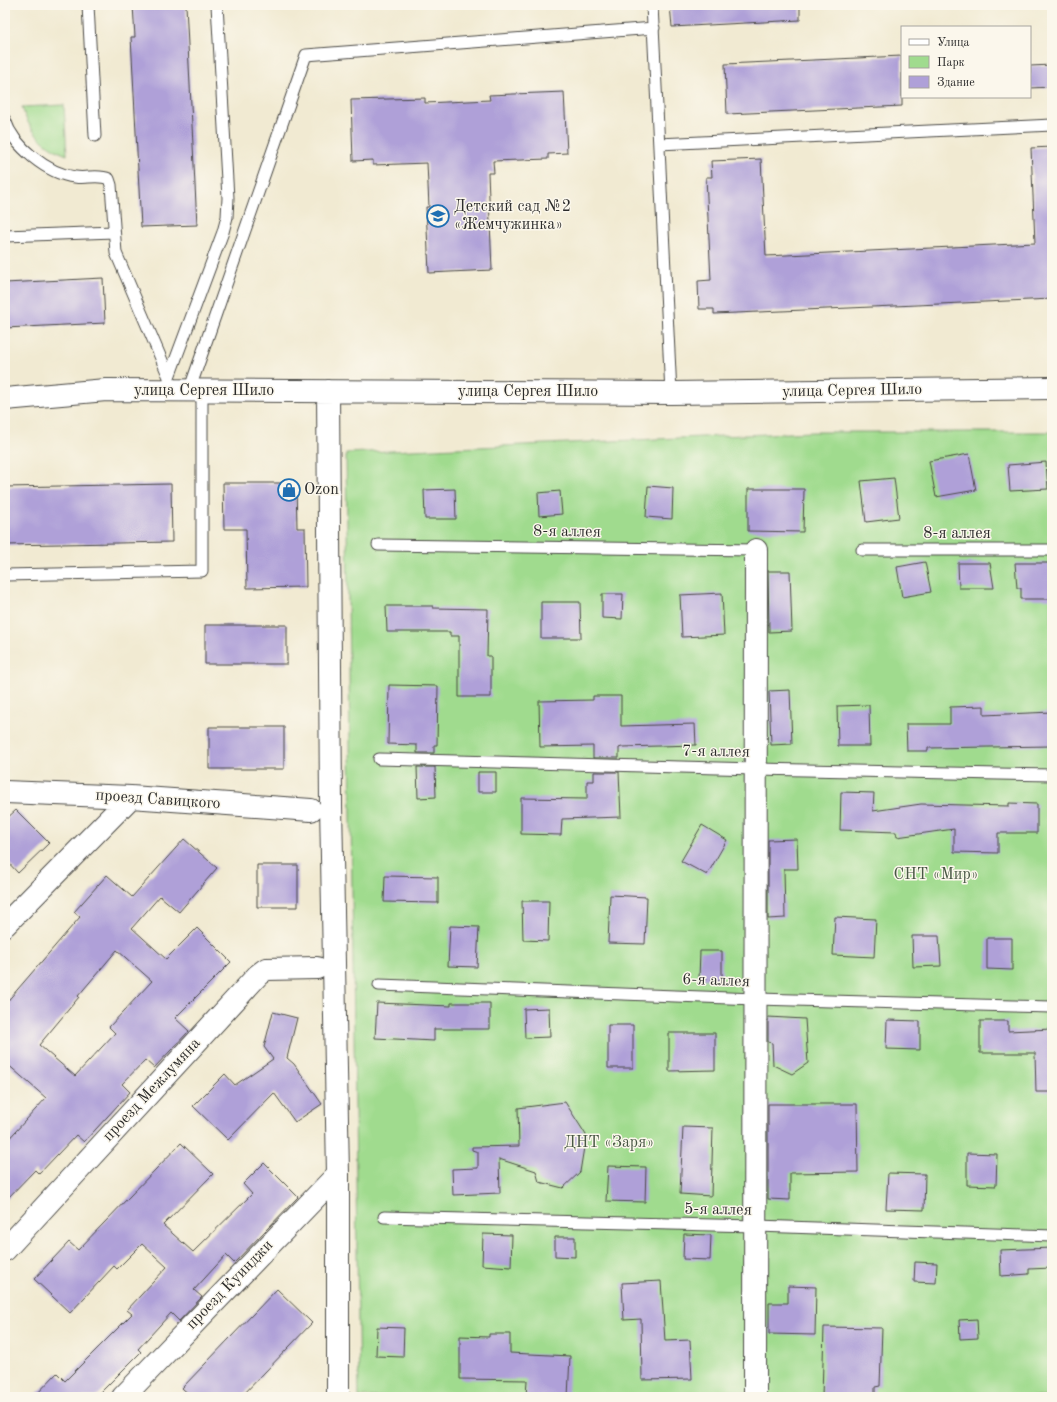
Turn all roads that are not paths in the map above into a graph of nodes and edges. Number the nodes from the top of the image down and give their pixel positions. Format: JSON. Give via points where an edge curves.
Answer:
{"nodes":[{"id":1,"x":88,"y":5,"type":"edge"},
{"id":2,"x":218,"y":5,"type":"edge"},
{"id":3,"x":652,"y":5,"type":"edge"},
{"id":4,"x":654,"y":28,"type":"junction"},
{"id":5,"x":5,"y":120,"type":"edge"},
{"id":6,"x":1052,"y":124,"type":"edge"},
{"id":7,"x":95,"y":136,"type":"dead end"},
{"id":8,"x":659,"y":144,"type":"junction"},
{"id":9,"x":114,"y":232,"type":"junction"},
{"id":10,"x":5,"y":236,"type":"edge"},
{"id":11,"x":182,"y":387,"type":"junction"},
{"id":12,"x":1052,"y":388,"type":"edge"},
{"id":13,"x":328,"y":391,"type":"junction"},
{"id":14,"x":671,"y":393,"type":"junction"},
{"id":15,"x":5,"y":399,"type":"edge"},
{"id":16,"x":378,"y":545,"type":"dead end"},
{"id":17,"x":756,"y":550,"type":"joint"},
{"id":18,"x":862,"y":550,"type":"dead end"},
{"id":19,"x":1052,"y":550,"type":"edge"},
{"id":20,"x":5,"y":574,"type":"edge"},
{"id":21,"x":379,"y":759,"type":"dead end"},
{"id":22,"x":756,"y":769,"type":"junction"},
{"id":23,"x":1052,"y":775,"type":"edge"},
{"id":24,"x":5,"y":792,"type":"edge"},
{"id":25,"x":131,"y":797,"type":"junction"},
{"id":26,"x":311,"y":810,"type":"dead end"},
{"id":27,"x":5,"y":925,"type":"edge"},
{"id":28,"x":317,"y":968,"type":"dead end"},
{"id":29,"x":379,"y":985,"type":"dead end"},
{"id":30,"x":755,"y":998,"type":"junction"},
{"id":31,"x":1052,"y":1007,"type":"edge"},
{"id":32,"x":338,"y":1174,"type":"junction"},
{"id":33,"x":384,"y":1217,"type":"dead end"},
{"id":34,"x":755,"y":1226,"type":"junction"},
{"id":35,"x":1052,"y":1236,"type":"edge"},
{"id":36,"x":5,"y":1250,"type":"edge"},
{"id":37,"x":123,"y":1397,"type":"edge"},
{"id":38,"x":338,"y":1397,"type":"edge"},
{"id":39,"x":755,"y":1397,"type":"edge"}],
"edges":[{"from":1,"to":7,"type":"lane"},
{"from":2,"to":11,"type":"lane","via":[[227,217]]},
{"from":3,"to":4,"type":"lane"},
{"from":4,"to":8,"type":"lane"},
{"from":4,"to":11,"type":"lane","via":[[306,54]]},
{"from":5,"to":9,"type":"lane","via":[[19,145],[37,161],[56,172],[75,177],[103,176],[109,179],[112,185]]},
{"from":6,"to":8,"type":"lane"},
{"from":8,"to":14,"type":"lane"},
{"from":9,"to":10,"type":"lane"},
{"from":9,"to":11,"type":"lane","via":[[118,260]]},
{"from":11,"to":13,"type":"street","name":"улица Сергея Шило"},
{"from":11,"to":15,"type":"street","name":"улица Сергея Шило","via":[[106,390]]},
{"from":11,"to":20,"type":"lane","via":[[202,571]]},
{"from":12,"to":14,"type":"street","name":"улица Сергея Шило"},
{"from":13,"to":14,"type":"street","name":"улица Сергея Шило"},
{"from":13,"to":32,"type":"street","via":[[331,820]]},
{"from":16,"to":17,"type":"lane","name":"8-я аллея"},
{"from":17,"to":22,"type":"street"},
{"from":18,"to":19,"type":"lane","name":"8-я аллея"},
{"from":21,"to":22,"type":"lane","name":"7-я аллея"},
{"from":22,"to":23,"type":"lane","name":"7-я аллея"},
{"from":22,"to":30,"type":"street"},
{"from":24,"to":25,"type":"street","name":"проезд Савицкого"},
{"from":25,"to":26,"type":"street","name":"проезд Савицкого"},
{"from":25,"to":27,"type":"street"},
{"from":28,"to":36,"type":"street","name":"проезд Межлумяна","via":[[266,969],[258,975]]},
{"from":29,"to":30,"type":"lane","name":"6-я аллея"},
{"from":30,"to":31,"type":"lane","name":"6-я аллея"},
{"from":30,"to":34,"type":"street"},
{"from":32,"to":37,"type":"street","name":"проезд Куинджи"},
{"from":32,"to":38,"type":"street"},
{"from":33,"to":34,"type":"lane","name":"5-я аллея"},
{"from":34,"to":35,"type":"lane","name":"5-я аллея"},
{"from":34,"to":39,"type":"street"}]}
